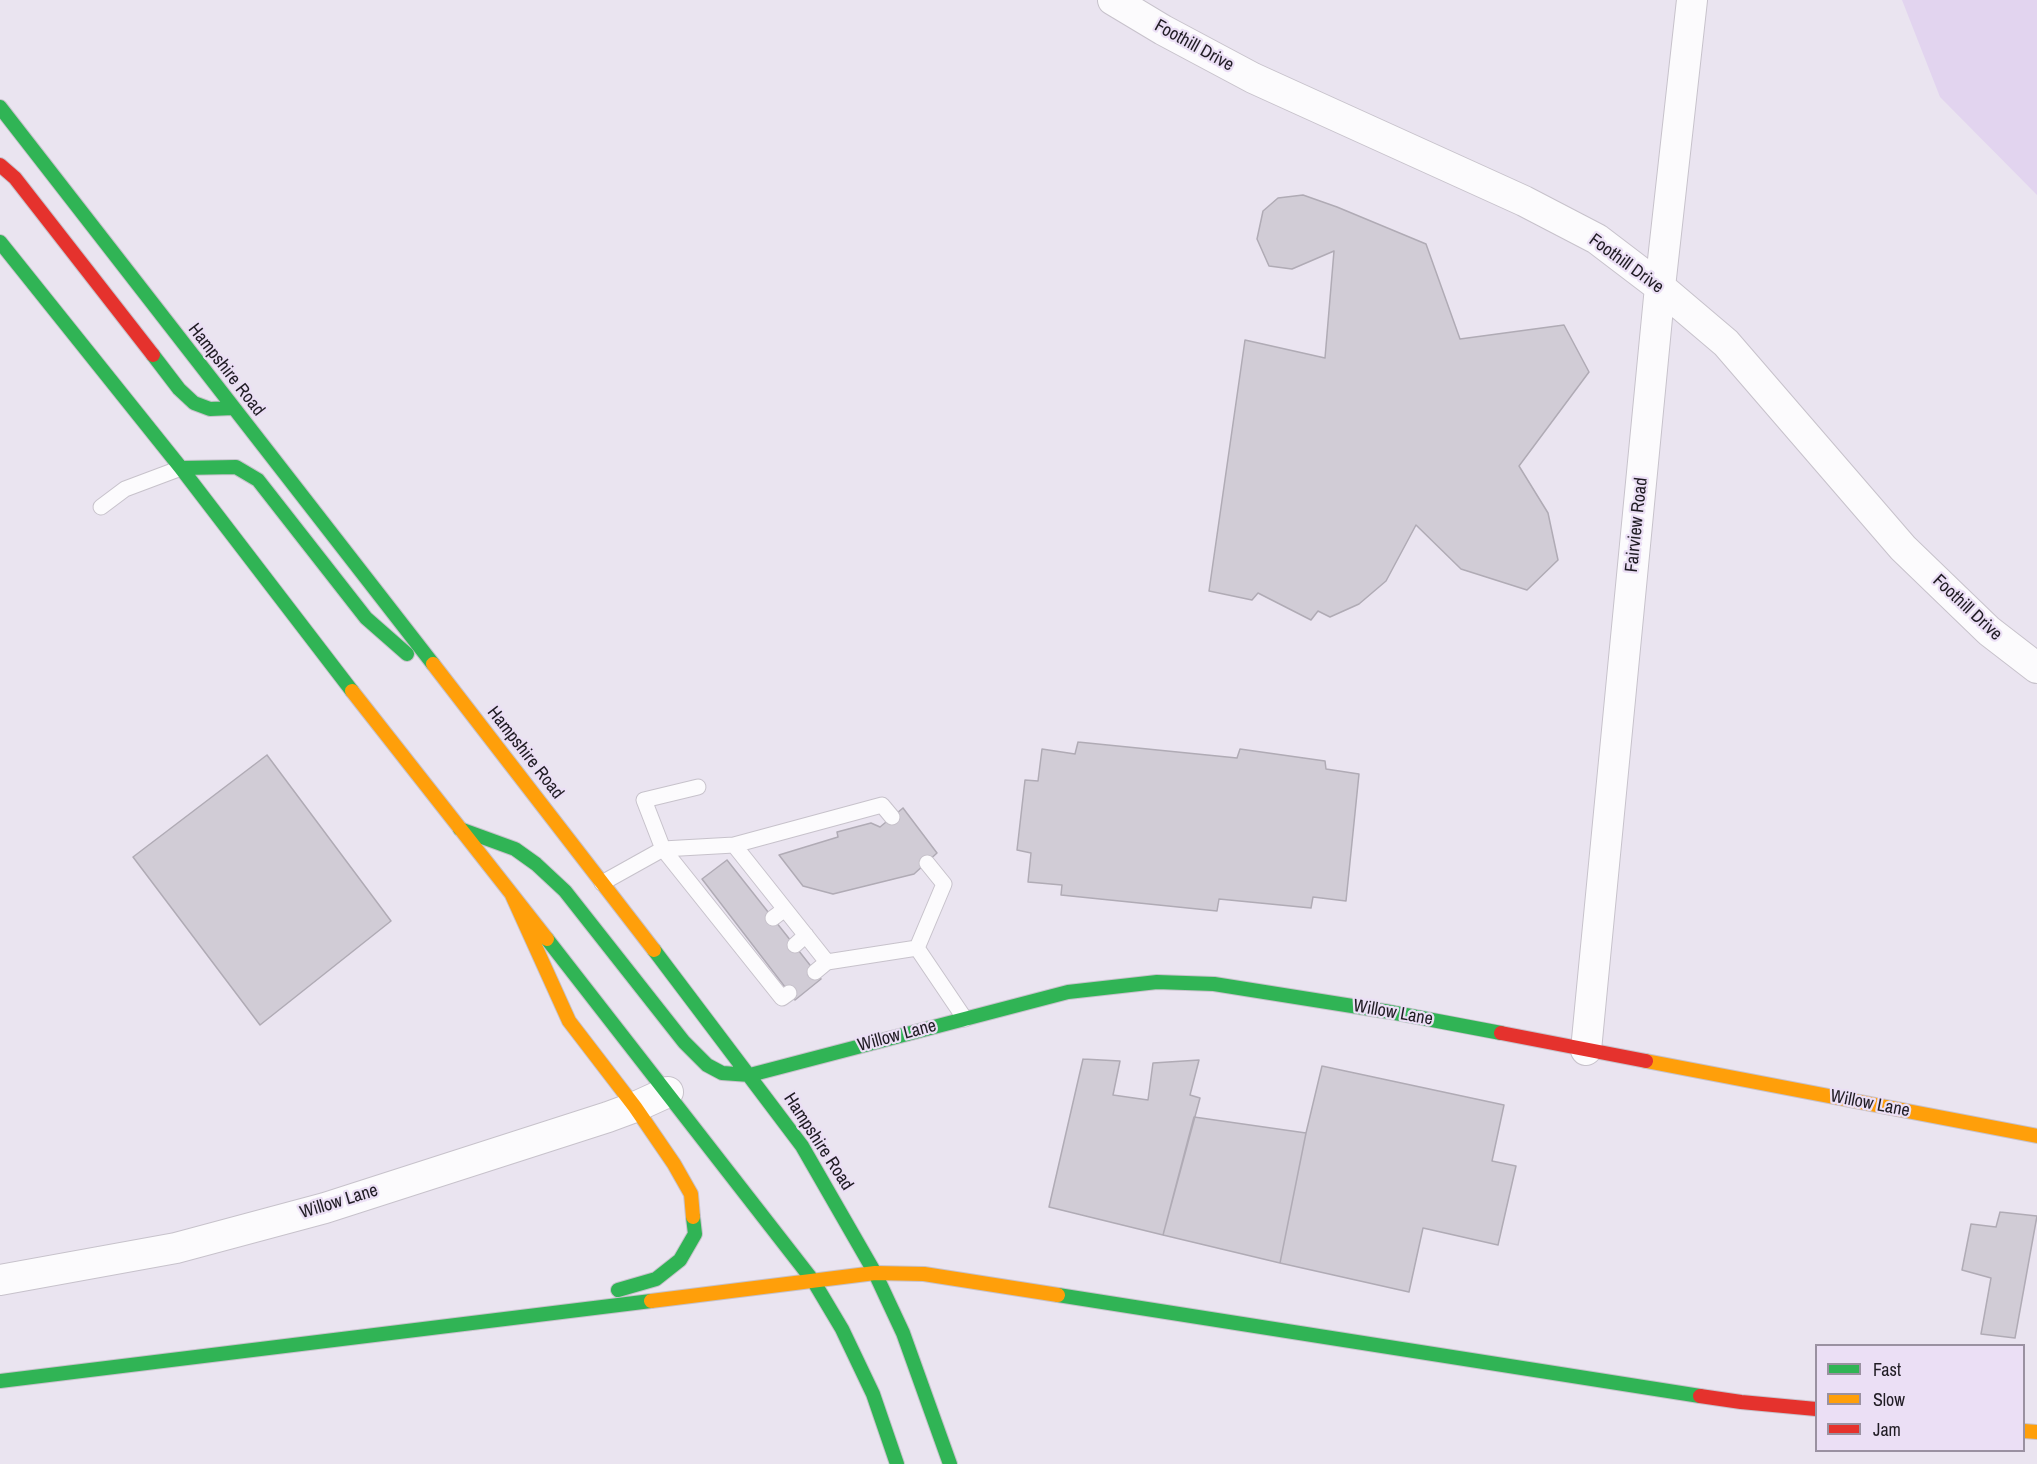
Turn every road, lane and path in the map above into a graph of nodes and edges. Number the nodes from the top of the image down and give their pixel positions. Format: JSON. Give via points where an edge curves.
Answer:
{"nodes":[{"id":1,"x":1113,"y":0,"type":"edge"},
{"id":2,"x":1692,"y":0,"type":"edge"},
{"id":3,"x":0,"y":107,"type":"edge"},
{"id":4,"x":0,"y":165,"type":"edge"},
{"id":5,"x":0,"y":242,"type":"edge"},
{"id":6,"x":1660,"y":287,"type":"junction"},
{"id":7,"x":233,"y":408,"type":"junction"},
{"id":8,"x":181,"y":468,"type":"junction"},
{"id":9,"x":100,"y":507,"type":"dead end"},
{"id":10,"x":2037,"y":668,"type":"edge"},
{"id":11,"x":463,"y":702,"type":"junction"},
{"id":12,"x":698,"y":787,"type":"dead end"},
{"id":13,"x":892,"y":817,"type":"dead end"},
{"id":14,"x":459,"y":828,"type":"junction"},
{"id":15,"x":734,"y":845,"type":"junction"},
{"id":16,"x":663,"y":849,"type":"junction"},
{"id":17,"x":927,"y":862,"type":"dead end"},
{"id":18,"x":602,"y":883,"type":"junction"},
{"id":19,"x":512,"y":895,"type":"junction"},
{"id":20,"x":917,"y":948,"type":"junction"},
{"id":21,"x":789,"y":993,"type":"dead end"},
{"id":22,"x":965,"y":1018,"type":"junction"},
{"id":23,"x":1586,"y":1050,"type":"junction"},
{"id":24,"x":750,"y":1075,"type":"junction"},
{"id":25,"x":668,"y":1092,"type":"junction"},
{"id":26,"x":635,"y":1107,"type":"junction"},
{"id":27,"x":2037,"y":1136,"type":"edge"},
{"id":28,"x":875,"y":1273,"type":"junction"},
{"id":29,"x":0,"y":1280,"type":"edge"},
{"id":30,"x":814,"y":1282,"type":"junction"},
{"id":31,"x":570,"y":1311,"type":"junction"},
{"id":32,"x":0,"y":1381,"type":"edge"},
{"id":33,"x":1815,"y":1409,"type":"edge"},
{"id":34,"x":897,"y":1464,"type":"edge"},
{"id":35,"x":950,"y":1464,"type":"edge"}],
"edges":[{"from":1,"to":6,"type":"street","name":"Foothill Drive","via":[[1253,78],[1524,201],[1597,239]]},
{"from":2,"to":6,"type":"street","name":"Fairview Road"},
{"from":3,"to":7,"type":"main road","name":"Hampshire Road"},
{"from":4,"to":7,"type":"main road","via":[[15,178],[179,388],[195,403],[210,409]]},
{"from":5,"to":8,"type":"main road"},
{"from":6,"to":10,"type":"street","name":"Foothill Drive","via":[[1726,343],[1903,548],[1989,631]]},
{"from":6,"to":23,"type":"street","name":"Fairview Road"},
{"from":7,"to":11,"type":"main road","name":"Hampshire Road"},
{"from":8,"to":9,"type":"lane","via":[[125,489]]},
{"from":8,"to":11,"type":"main road","via":[[236,467],[258,480],[366,618]]},
{"from":8,"to":14,"type":"main road"},
{"from":11,"to":18,"type":"main road","name":"Hampshire Road"},
{"from":12,"to":16,"type":"lane","via":[[644,800]]},
{"from":13,"to":15,"type":"lane","via":[[882,805]]},
{"from":14,"to":19,"type":"main road"},
{"from":14,"to":24,"type":"main road","via":[[515,849],[536,864],[565,891],[684,1042],[707,1065],[722,1073]]},
{"from":15,"to":16,"type":"lane"},
{"from":15,"to":20,"type":"lane","via":[[756,885],[821,967]]},
{"from":16,"to":18,"type":"lane"},
{"from":16,"to":21,"type":"lane","via":[[744,942],[782,998]]},
{"from":17,"to":20,"type":"lane","via":[[944,884]]},
{"from":18,"to":24,"type":"main road","name":"Hampshire Road"},
{"from":19,"to":25,"type":"main road"},
{"from":19,"to":26,"type":"main road","via":[[569,1021]]},
{"from":20,"to":22,"type":"lane"},
{"from":22,"to":23,"type":"main road","name":"Willow Lane","via":[[1068,992],[1157,982],[1214,984],[1390,1012]]},
{"from":22,"to":24,"type":"main road","name":"Willow Lane"},
{"from":23,"to":27,"type":"main road","name":"Willow Lane"},
{"from":24,"to":28,"type":"main road","name":"Hampshire Road","via":[[802,1146]]},
{"from":25,"to":26,"type":"street","name":"Willow Lane"},
{"from":25,"to":30,"type":"main road"},
{"from":26,"to":29,"type":"street","name":"Willow Lane","via":[[314,1211],[176,1248]]},
{"from":26,"to":31,"type":"main road","via":[[691,1194],[695,1234],[680,1260],[656,1279],[612,1291]]},
{"from":28,"to":30,"type":"main road"},
{"from":28,"to":33,"type":"main road","via":[[933,1275],[1526,1370],[1741,1402]]},
{"from":28,"to":35,"type":"main road","name":"Hampshire Road","via":[[903,1334]]},
{"from":30,"to":31,"type":"main road"},
{"from":30,"to":34,"type":"main road","via":[[873,1394]]},
{"from":31,"to":32,"type":"main road"}]}
